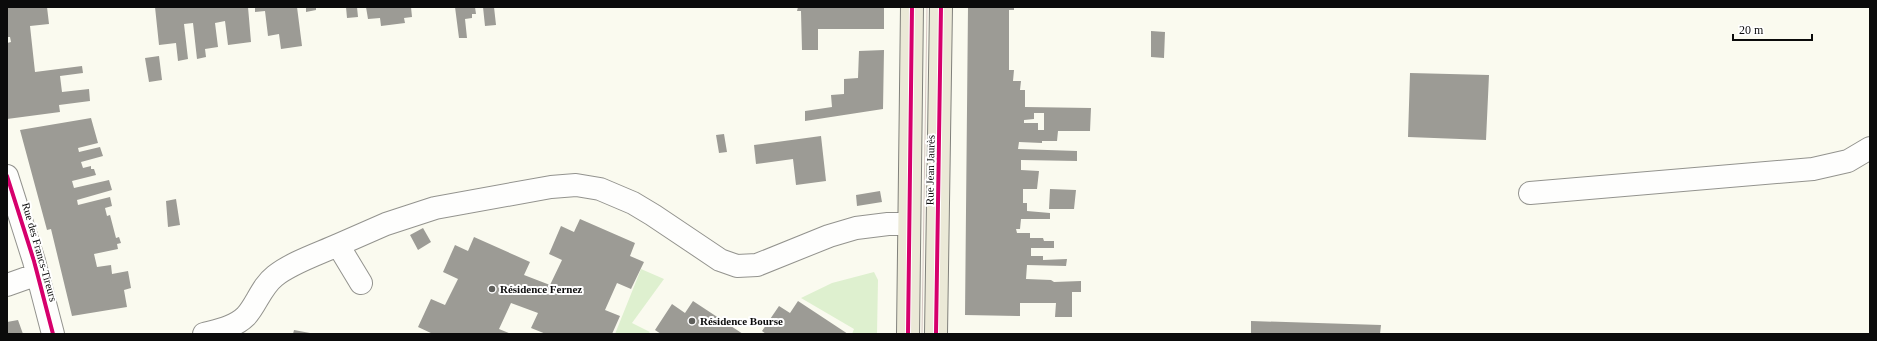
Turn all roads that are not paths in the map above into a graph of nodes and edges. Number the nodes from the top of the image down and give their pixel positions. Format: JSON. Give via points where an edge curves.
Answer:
{"nodes":[{"id":1,"x":912,"y":7,"type":"edge"},
{"id":2,"x":941,"y":7,"type":"edge"},
{"id":3,"x":1870,"y":148,"type":"edge"},
{"id":4,"x":7,"y":176,"type":"edge"},
{"id":5,"x":1530,"y":193,"type":"dead end"},
{"id":6,"x":909,"y":224,"type":"junction"},
{"id":7,"x":338,"y":245,"type":"junction"},
{"id":8,"x":38,"y":274,"type":"junction"},
{"id":9,"x":361,"y":283,"type":"dead end"},
{"id":10,"x":7,"y":285,"type":"edge"},
{"id":11,"x":53,"y":334,"type":"edge"},
{"id":12,"x":204,"y":334,"type":"edge"},
{"id":13,"x":908,"y":334,"type":"edge"},
{"id":14,"x":936,"y":334,"type":"edge"}],
"edges":[{"from":1,"to":6,"type":"main road","name":"Rue Jean Jaurès"},
{"from":2,"to":14,"type":"main road","name":"Rue Jean Jaurès"},
{"from":3,"to":5,"type":"street","via":[[1848,161],[1813,169]]},
{"from":4,"to":8,"type":"street","name":"Rue des Francs-Tireurs"},
{"from":6,"to":7,"type":"street","via":[[856,228],[817,240],[766,262],[748,267],[737,266],[720,260],[633,203],[600,189],[576,185],[551,187],[435,208],[386,224]]},
{"from":6,"to":13,"type":"main road","name":"Rue Jean Jaurès"},
{"from":7,"to":9,"type":"street"},
{"from":7,"to":12,"type":"street","via":[[282,271],[268,283],[246,316],[239,322]]},
{"from":8,"to":10,"type":"street"},
{"from":8,"to":11,"type":"street","name":"Rue des Francs-Tireurs"}]}
